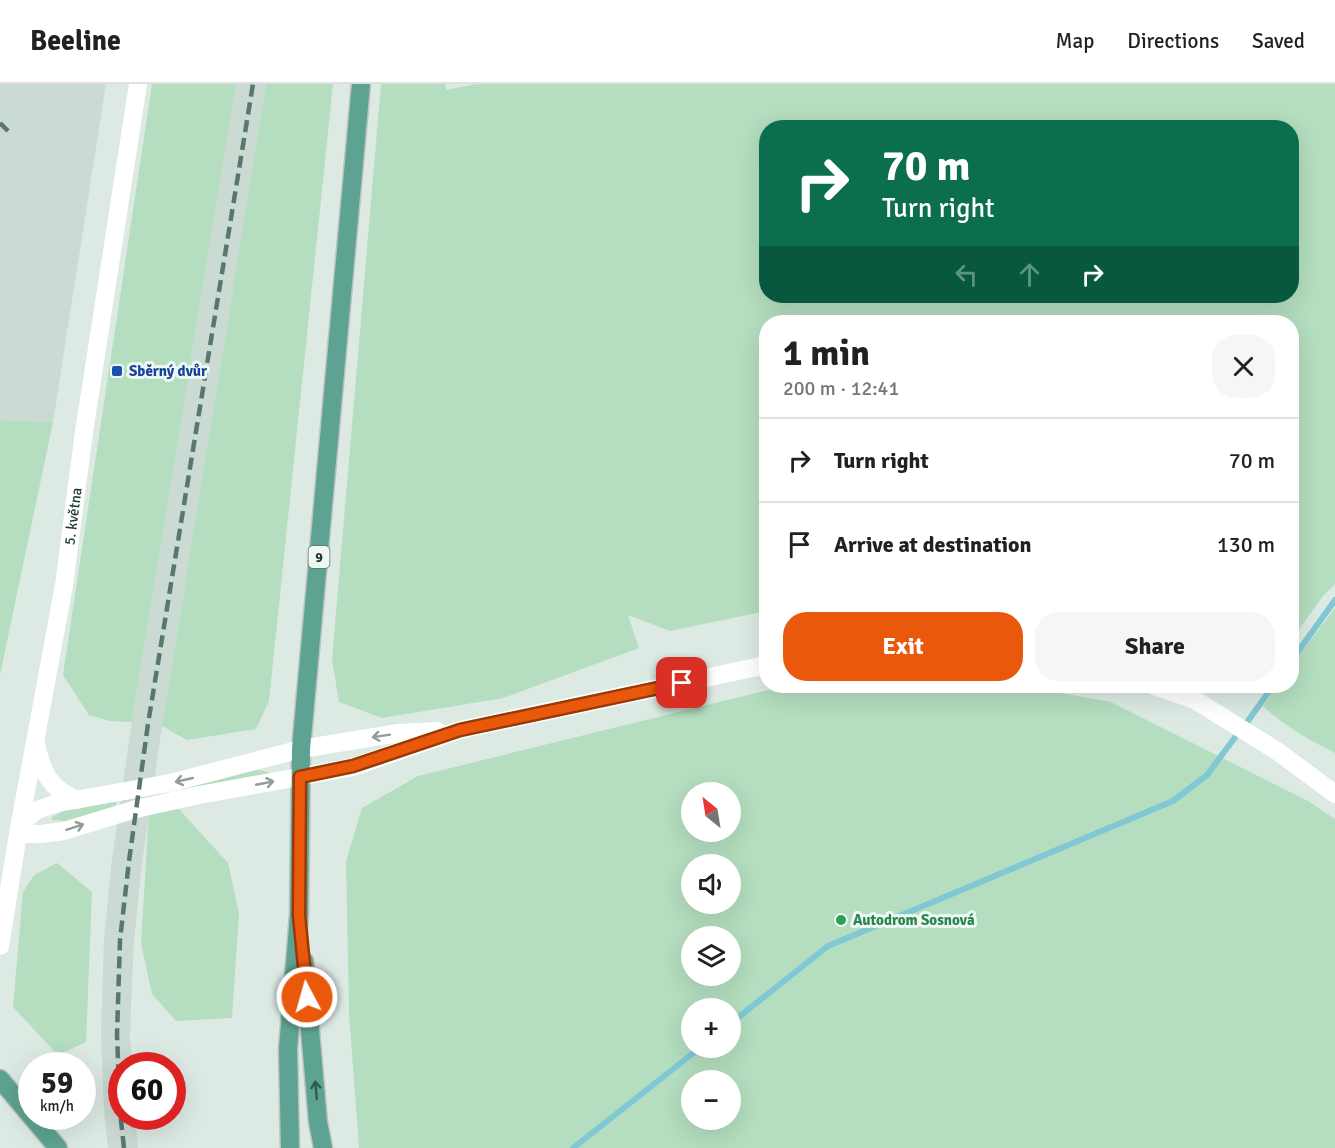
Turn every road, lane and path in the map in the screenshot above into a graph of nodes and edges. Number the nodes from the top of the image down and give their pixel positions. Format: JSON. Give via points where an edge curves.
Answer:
{"nodes":[{"id":1,"x":138,"y":84,"type":"edge"},
{"id":2,"x":361,"y":84,"type":"edge"},
{"id":3,"x":759,"y":666,"type":"edge"},
{"id":4,"x":1175,"y":693,"type":"edge"},
{"id":5,"x":460,"y":730,"type":"junction"},
{"id":6,"x":35,"y":741,"type":"junction"},
{"id":7,"x":302,"y":749,"type":"junction"},
{"id":8,"x":300,"y":777,"type":"junction"},
{"id":9,"x":1335,"y":794,"type":"edge"},
{"id":10,"x":77,"y":800,"type":"junction"},
{"id":11,"x":19,"y":829,"type":"junction"},
{"id":12,"x":299,"y":915,"type":"junction"},
{"id":13,"x":0,"y":946,"type":"edge"},
{"id":14,"x":0,"y":1079,"type":"edge"},
{"id":15,"x":58,"y":1148,"type":"edge"},
{"id":16,"x":291,"y":1148,"type":"edge"},
{"id":17,"x":323,"y":1148,"type":"edge"}],
"edges":[{"from":1,"to":6,"type":"street","name":"5. května","via":[[64,585]]},
{"from":2,"to":7,"type":"main road","number":"9"},
{"from":3,"to":5,"type":"street"},
{"from":4,"to":9,"type":"street","via":[[1195,700],[1277,751]]},
{"from":5,"to":7,"type":"street","one_way":true,"via":[[399,733]]},
{"from":5,"to":8,"type":"street","via":[[353,766]]},
{"from":6,"to":10,"type":"street","via":[[52,783]]},
{"from":6,"to":11,"type":"street","name":"5. května"},
{"from":7,"to":8,"type":"main road","number":"9"},
{"from":7,"to":10,"type":"street","one_way":true,"via":[[170,783]]},
{"from":11,"to":8,"type":"street","one_way":true,"via":[[41,834],[64,831],[136,809]]},
{"from":8,"to":12,"type":"main road","number":"9"},
{"from":10,"to":11,"type":"street","via":[[37,810]]},
{"from":11,"to":13,"type":"street","name":"5. května"},
{"from":12,"to":16,"type":"main road","number":"9","via":[[288,1049]]},
{"from":17,"to":12,"type":"main road","number":"9","one_way":true},
{"from":14,"to":15,"type":"main road"}]}
